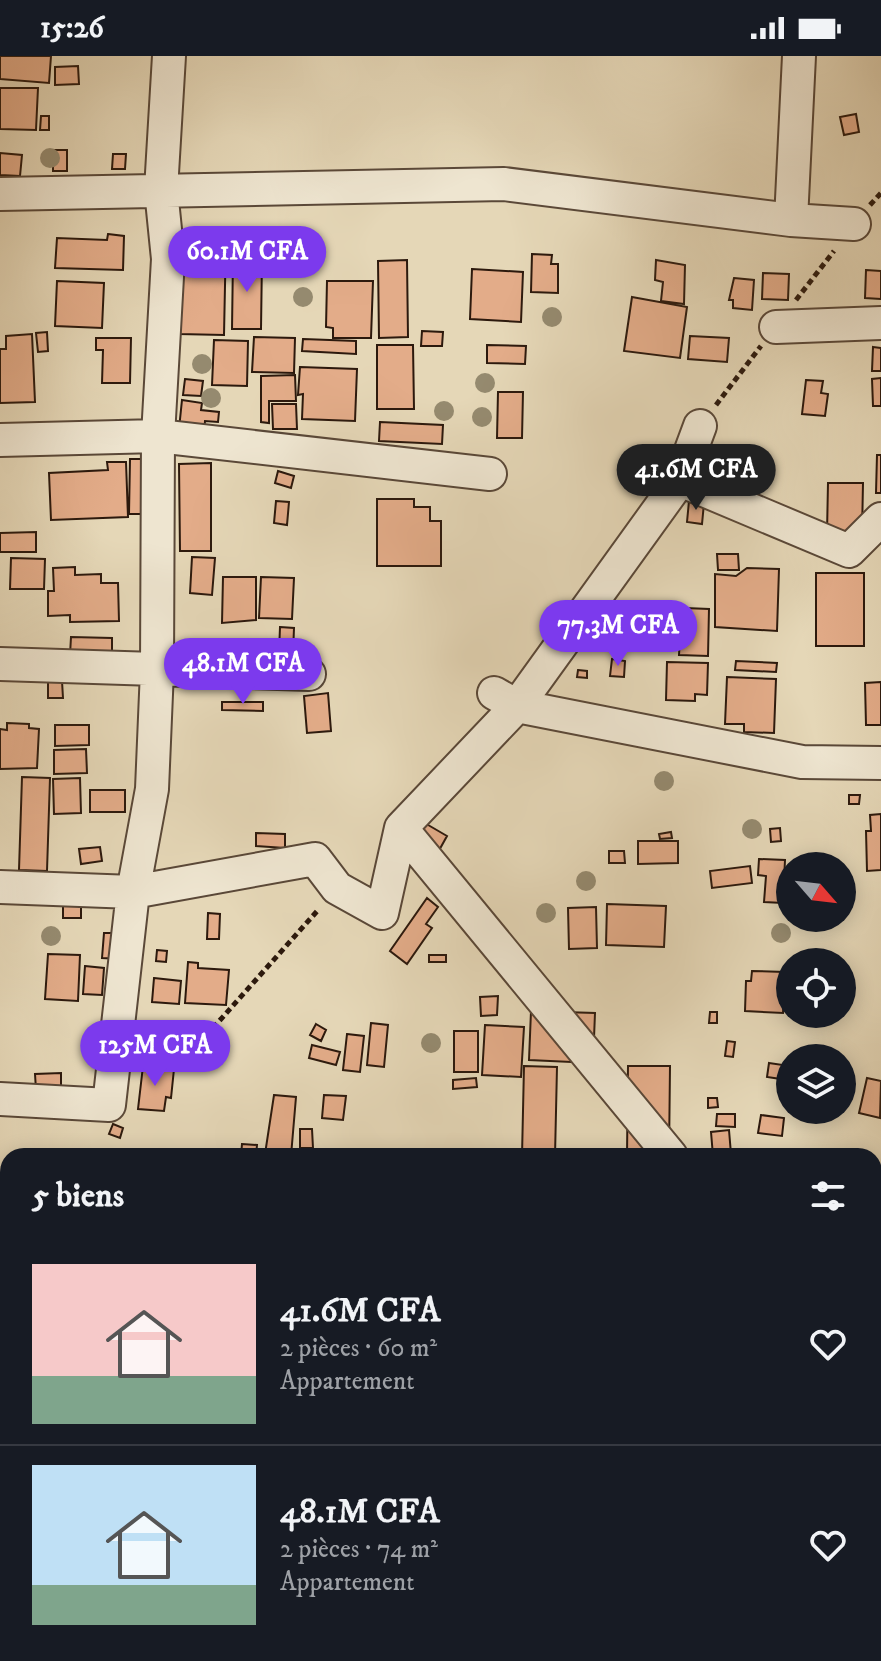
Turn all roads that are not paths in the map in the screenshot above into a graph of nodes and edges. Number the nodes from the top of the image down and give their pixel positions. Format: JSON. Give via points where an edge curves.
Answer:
{"nodes":[{"id":1,"x":169,"y":56,"type":"edge"},
{"id":2,"x":799,"y":56,"type":"edge"},
{"id":3,"x":161,"y":190,"type":"junction"},
{"id":4,"x":0,"y":194,"type":"edge"},
{"id":5,"x":791,"y":220,"type":"junction"},
{"id":6,"x":854,"y":224,"type":"dead end"},
{"id":7,"x":881,"y":323,"type":"edge"},
{"id":8,"x":776,"y":327,"type":"dead end"},
{"id":9,"x":700,"y":426,"type":"dead end"},
{"id":10,"x":158,"y":436,"type":"junction"},
{"id":11,"x":0,"y":440,"type":"edge"},
{"id":12,"x":490,"y":474,"type":"dead end"},
{"id":13,"x":680,"y":480,"type":"junction"},
{"id":14,"x":881,"y":519,"type":"edge"},
{"id":15,"x":0,"y":664,"type":"edge"},
{"id":16,"x":157,"y":670,"type":"junction"},
{"id":17,"x":309,"y":674,"type":"dead end"},
{"id":18,"x":505,"y":700,"type":"junction"},
{"id":19,"x":881,"y":763,"type":"edge"},
{"id":20,"x":401,"y":828,"type":"junction"},
{"id":21,"x":0,"y":887,"type":"edge"},
{"id":22,"x":133,"y":892,"type":"junction"},
{"id":23,"x":0,"y":1099,"type":"edge"},
{"id":24,"x":664,"y":1148,"type":"edge"}],
"edges":[{"from":1,"to":3,"type":"street"},
{"from":2,"to":5,"type":"street"},
{"from":3,"to":4,"type":"street"},
{"from":3,"to":5,"type":"street","via":[[504,184]]},
{"from":3,"to":10,"type":"street","via":[[168,259]]},
{"from":5,"to":6,"type":"street"},
{"from":7,"to":8,"type":"street"},
{"from":9,"to":13,"type":"street"},
{"from":10,"to":11,"type":"street"},
{"from":10,"to":12,"type":"street"},
{"from":10,"to":16,"type":"street"},
{"from":13,"to":14,"type":"street","via":[[849,551]]},
{"from":13,"to":18,"type":"street"},
{"from":15,"to":16,"type":"street"},
{"from":16,"to":17,"type":"street"},
{"from":16,"to":22,"type":"street","via":[[152,789]]},
{"from":18,"to":19,"type":"street","via":[[802,762]]},
{"from":18,"to":20,"type":"street"},
{"from":20,"to":22,"type":"street","via":[[382,913],[337,888],[315,859]]},
{"from":20,"to":24,"type":"street"},
{"from":21,"to":22,"type":"street"},
{"from":22,"to":23,"type":"street","via":[[109,1105]]}]}
